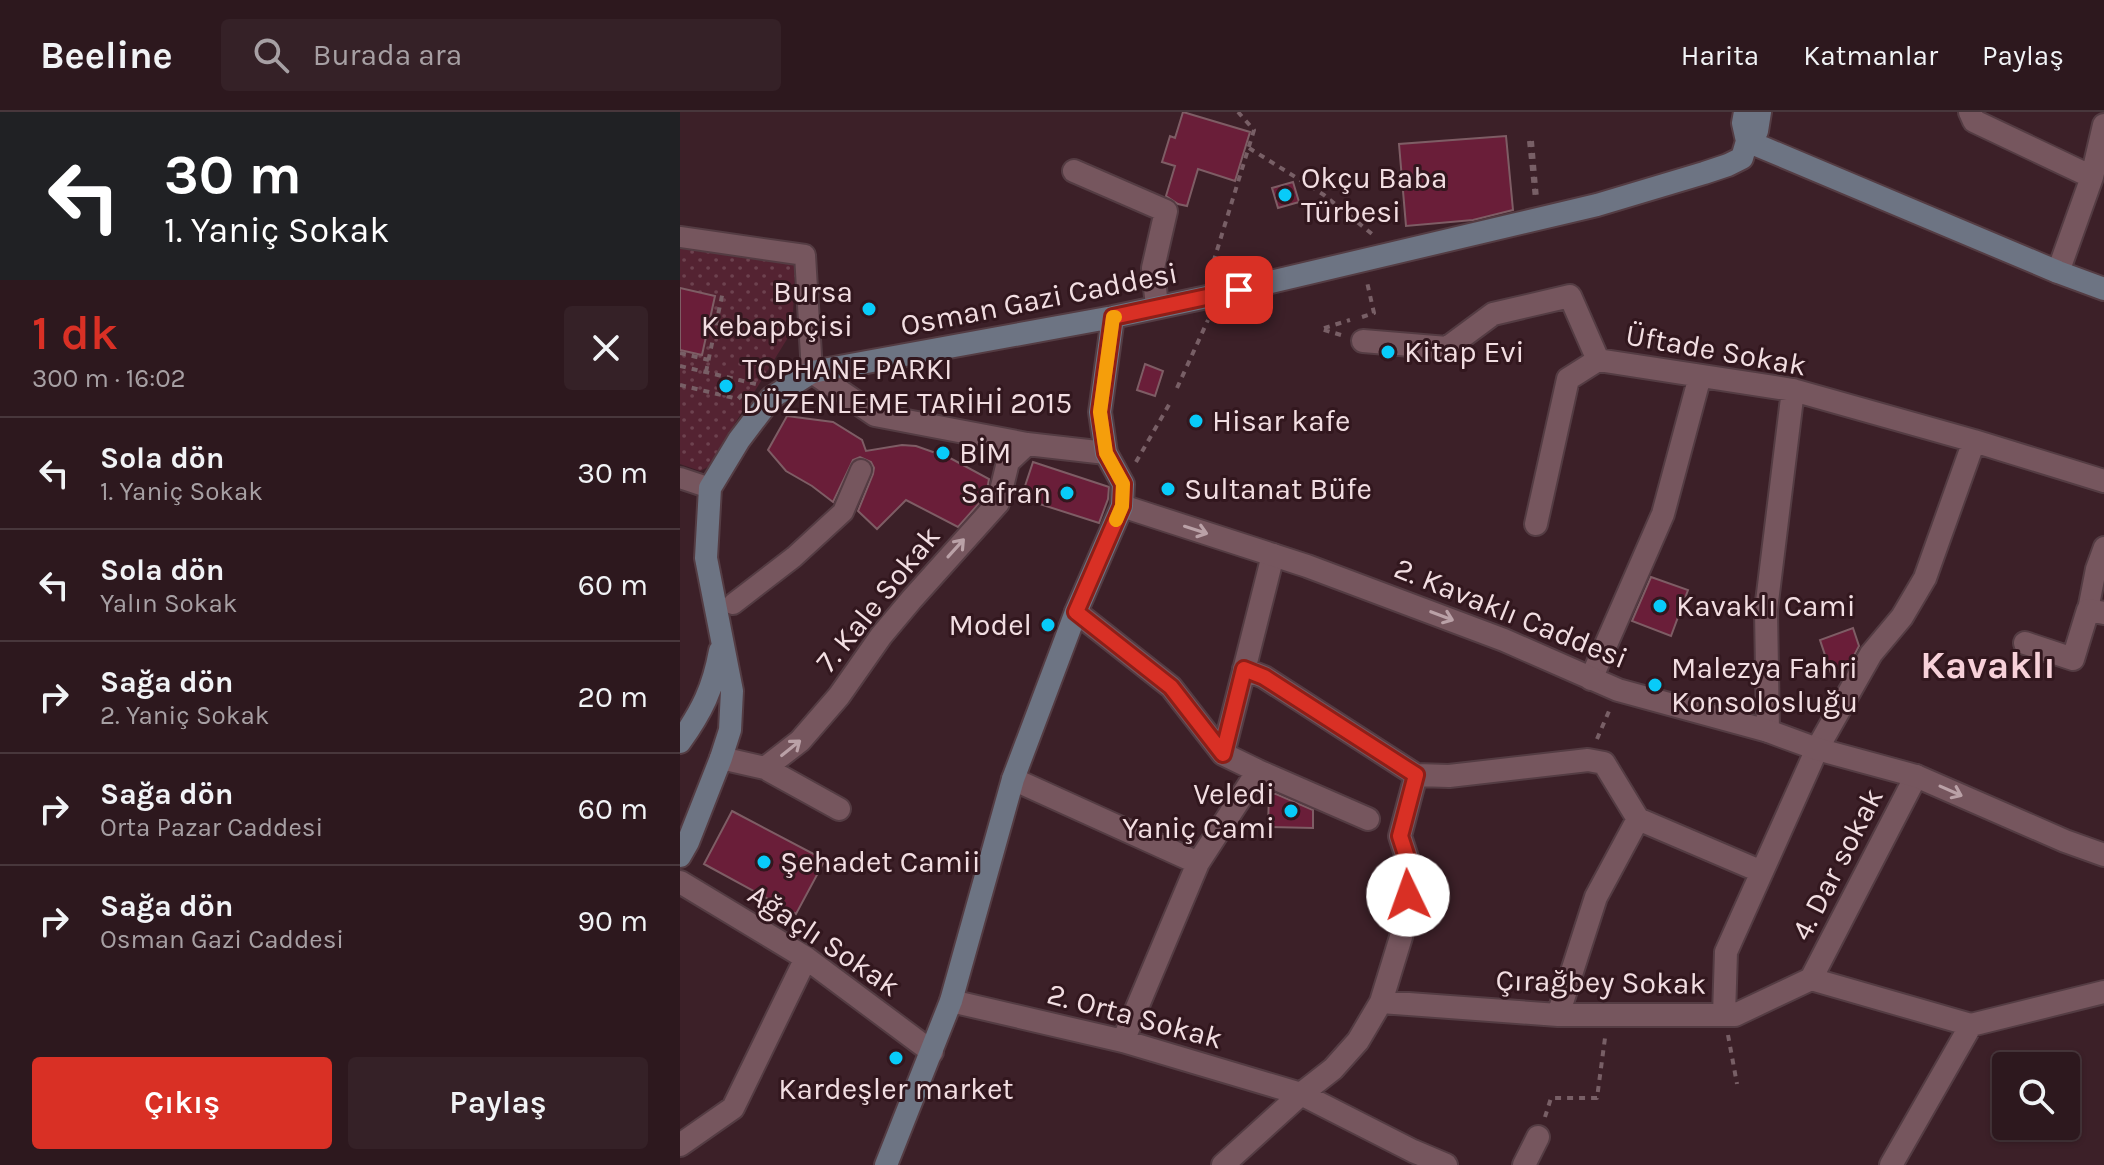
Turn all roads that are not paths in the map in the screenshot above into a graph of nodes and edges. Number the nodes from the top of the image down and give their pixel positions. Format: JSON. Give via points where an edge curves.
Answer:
{"nodes":[{"id":1,"x":1745,"y":112,"type":"edge"},
{"id":2,"x":1760,"y":112,"type":"edge"},
{"id":3,"x":1970,"y":112,"type":"edge"},
{"id":4,"x":2104,"y":125,"type":"edge"},
{"id":5,"x":1747,"y":141,"type":"junction"},
{"id":6,"x":1074,"y":171,"type":"dead end"},
{"id":7,"x":2092,"y":177,"type":"junction"},
{"id":8,"x":680,"y":237,"type":"edge"},
{"id":9,"x":2058,"y":272,"type":"junction"},
{"id":10,"x":2104,"y":289,"type":"edge"},
{"id":11,"x":1157,"y":307,"type":"junction"},
{"id":12,"x":1113,"y":317,"type":"junction"},
{"id":13,"x":1363,"y":341,"type":"dead end"},
{"id":14,"x":1598,"y":360,"type":"junction"},
{"id":15,"x":812,"y":372,"type":"junction"},
{"id":16,"x":1700,"y":376,"type":"junction"},
{"id":17,"x":1793,"y":390,"type":"junction"},
{"id":18,"x":1974,"y":441,"type":"junction"},
{"id":19,"x":1027,"y":444,"type":"junction"},
{"id":20,"x":1106,"y":453,"type":"junction"},
{"id":21,"x":861,"y":470,"type":"dead end"},
{"id":22,"x":680,"y":478,"type":"edge"},
{"id":23,"x":2104,"y":481,"type":"edge"},
{"id":24,"x":710,"y":488,"type":"junction"},
{"id":25,"x":1122,"y":495,"type":"junction"},
{"id":26,"x":1536,"y":524,"type":"dead end"},
{"id":27,"x":2104,"y":547,"type":"edge"},
{"id":28,"x":1273,"y":555,"type":"junction"},
{"id":29,"x":733,"y":604,"type":"dead end"},
{"id":30,"x":1076,"y":612,"type":"junction"},
{"id":31,"x":2096,"y":612,"type":"edge"},
{"id":32,"x":722,"y":638,"type":"junction"},
{"id":33,"x":2025,"y":643,"type":"dead end"},
{"id":34,"x":1244,"y":669,"type":"junction"},
{"id":35,"x":1591,"y":679,"type":"junction"},
{"id":36,"x":1768,"y":731,"type":"junction"},
{"id":37,"x":680,"y":742,"type":"edge"},
{"id":38,"x":1817,"y":749,"type":"junction"},
{"id":39,"x":1223,"y":754,"type":"junction"},
{"id":40,"x":721,"y":758,"type":"junction"},
{"id":41,"x":765,"y":768,"type":"junction"},
{"id":42,"x":1258,"y":771,"type":"junction"},
{"id":43,"x":1416,"y":775,"type":"junction"},
{"id":44,"x":1916,"y":776,"type":"junction"},
{"id":45,"x":1013,"y":779,"type":"junction"},
{"id":46,"x":839,"y":809,"type":"dead end"},
{"id":47,"x":1368,"y":819,"type":"dead end"},
{"id":48,"x":1638,"y":819,"type":"junction"},
{"id":49,"x":2104,"y":855,"type":"edge"},
{"id":50,"x":680,"y":856,"type":"edge"},
{"id":51,"x":1198,"y":863,"type":"junction"},
{"id":52,"x":1762,"y":872,"type":"junction"},
{"id":53,"x":680,"y":882,"type":"edge"},
{"id":54,"x":806,"y":958,"type":"junction"},
{"id":55,"x":1811,"y":979,"type":"junction"},
{"id":56,"x":2104,"y":992,"type":"edge"},
{"id":57,"x":951,"y":1001,"type":"junction"},
{"id":58,"x":1381,"y":1002,"type":"junction"},
{"id":59,"x":1558,"y":1015,"type":"junction"},
{"id":60,"x":1724,"y":1015,"type":"junction"},
{"id":61,"x":1971,"y":1025,"type":"junction"},
{"id":62,"x":1123,"y":1041,"type":"junction"},
{"id":63,"x":932,"y":1052,"type":"junction"},
{"id":64,"x":1301,"y":1094,"type":"junction"},
{"id":65,"x":1538,"y":1137,"type":"road end"},
{"id":66,"x":680,"y":1145,"type":"edge"},
{"id":67,"x":1410,"y":1158,"type":"edge"},
{"id":68,"x":886,"y":1165,"type":"edge"},
{"id":69,"x":1223,"y":1165,"type":"edge"},
{"id":70,"x":1446,"y":1165,"type":"edge"},
{"id":71,"x":1524,"y":1165,"type":"edge"},
{"id":72,"x":1891,"y":1165,"type":"edge"}],
"edges":[{"from":1,"to":5,"type":"main road"},
{"from":2,"to":5,"type":"main road","via":[[1757,131]]},
{"from":3,"to":7,"type":"street","via":[[1974,121]]},
{"from":4,"to":7,"type":"street"},
{"from":5,"to":9,"type":"main road"},
{"from":5,"to":11,"type":"main road","name":"Osman Gazi Caddesi","via":[[1742,158],[1728,165],[1597,205]]},
{"from":6,"to":11,"type":"street","via":[[1166,211],[1153,268]]},
{"from":7,"to":9,"type":"street"},
{"from":8,"to":15,"type":"street","via":[[805,255]]},
{"from":9,"to":10,"type":"main road"},
{"from":11,"to":12,"type":"main road","name":"Osman Gazi Caddesi"},
{"from":12,"to":15,"type":"main road","name":"Osman Gazi Caddesi"},
{"from":12,"to":20,"type":"main road","via":[[1100,412]]},
{"from":13,"to":14,"type":"street","name":"Üftade Sokak","via":[[1447,348],[1493,314],[1570,296]]},
{"from":14,"to":16,"type":"street","name":"Üftade Sokak"},
{"from":14,"to":26,"type":"street","via":[[1568,379]]},
{"from":15,"to":19,"type":"street","via":[[875,415]]},
{"from":15,"to":24,"type":"main road","name":"Osman Gazi Caddesi","via":[[771,398]]},
{"from":16,"to":17,"type":"street","name":"Üftade Sokak"},
{"from":16,"to":35,"type":"street","via":[[1663,514]]},
{"from":17,"to":18,"type":"street","name":"Üftade Sokak"},
{"from":17,"to":36,"type":"street","via":[[1766,610]]},
{"from":18,"to":23,"type":"street","name":"Üftade Sokak"},
{"from":18,"to":38,"type":"street","via":[[1925,578],[1871,654]]},
{"from":19,"to":20,"type":"street"},
{"from":41,"to":19,"type":"street","name":"7. Kale Sokak","one_way":true,"via":[[800,741],[881,636],[998,503],[1008,462]]},
{"from":20,"to":25,"type":"main road"},
{"from":21,"to":29,"type":"street","via":[[843,512]]},
{"from":22,"to":24,"type":"street"},
{"from":24,"to":32,"type":"main road","name":"Osman Gazi Caddesi","via":[[706,558]]},
{"from":25,"to":28,"type":"street","name":"2. Kavaklı Caddesi","one_way":true},
{"from":25,"to":30,"type":"main road"},
{"from":27,"to":31,"type":"street","via":[[2096,569]]},
{"from":28,"to":34,"type":"street"},
{"from":28,"to":35,"type":"street","name":"2. Kavaklı Caddesi","one_way":true,"via":[[1504,640]]},
{"from":30,"to":39,"type":"street","via":[[1171,687]]},
{"from":30,"to":45,"type":"main road"},
{"from":31,"to":33,"type":"street","via":[[2073,659]]},
{"from":32,"to":37,"type":"main road","via":[[715,678],[700,714]]},
{"from":32,"to":40,"type":"main road","name":"Osman Gazi Caddesi","via":[[732,691],[730,730]]},
{"from":34,"to":39,"type":"street"},
{"from":34,"to":43,"type":"street"},
{"from":35,"to":36,"type":"street","name":"2. Kavaklı Caddesi"},
{"from":36,"to":38,"type":"street","name":"2. Kavaklı Caddesi"},
{"from":38,"to":44,"type":"street","name":"2. Kavaklı Caddesi"},
{"from":38,"to":52,"type":"street"},
{"from":39,"to":42,"type":"street"},
{"from":40,"to":41,"type":"street"},
{"from":40,"to":50,"type":"main road","name":"Osman Gazi Caddesi"},
{"from":41,"to":46,"type":"street"},
{"from":42,"to":47,"type":"street"},
{"from":42,"to":51,"type":"street"},
{"from":43,"to":48,"type":"street","via":[[1588,760],[1604,763]]},
{"from":43,"to":58,"type":"street","via":[[1400,836],[1412,873],[1401,937]]},
{"from":44,"to":49,"type":"street","name":"2. Kavaklı Caddesi","one_way":true},
{"from":44,"to":55,"type":"street","name":"4. Dar sokak"},
{"from":45,"to":51,"type":"street"},
{"from":45,"to":57,"type":"main road"},
{"from":48,"to":52,"type":"street"},
{"from":48,"to":59,"type":"street","via":[[1596,897]]},
{"from":51,"to":62,"type":"street"},
{"from":52,"to":60,"type":"street","via":[[1726,952]]},
{"from":53,"to":54,"type":"street","name":"Ağaçlı Sokak"},
{"from":54,"to":63,"type":"street","name":"Ağaçlı Sokak"},
{"from":54,"to":66,"type":"street","via":[[733,1108]]},
{"from":55,"to":60,"type":"street","name":"Çırağbey Sokak","via":[[1735,1015]]},
{"from":55,"to":61,"type":"street"},
{"from":56,"to":61,"type":"street"},
{"from":57,"to":62,"type":"street","name":"2. Orta Sokak"},
{"from":57,"to":63,"type":"main road"},
{"from":58,"to":59,"type":"street","name":"Çırağbey Sokak"},
{"from":58,"to":64,"type":"street","via":[[1358,1041]]},
{"from":59,"to":60,"type":"street","name":"Çırağbey Sokak"},
{"from":61,"to":72,"type":"street"},
{"from":62,"to":64,"type":"street","name":"2. Orta Sokak"},
{"from":63,"to":68,"type":"main road"},
{"from":64,"to":67,"type":"street","name":"2. Orta Sokak"},
{"from":64,"to":69,"type":"street"},
{"from":65,"to":71,"type":"street"},
{"from":67,"to":70,"type":"street","name":"2. Orta Sokak"}]}
